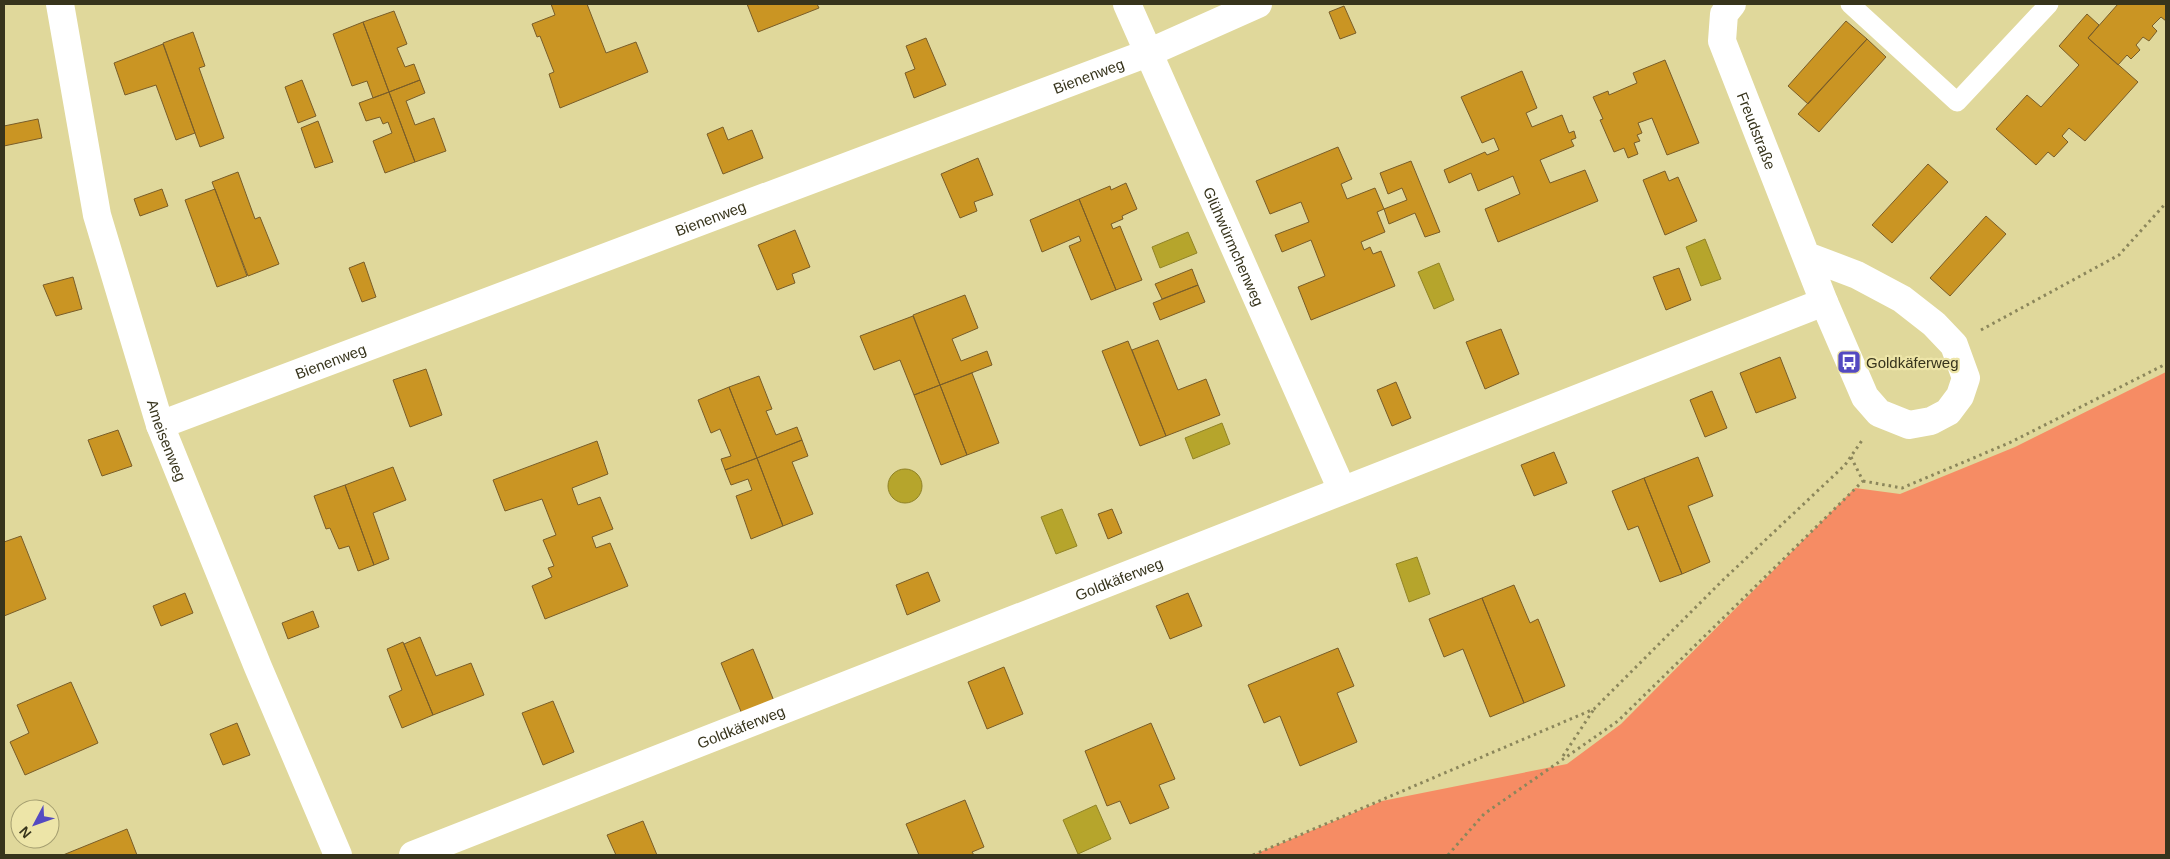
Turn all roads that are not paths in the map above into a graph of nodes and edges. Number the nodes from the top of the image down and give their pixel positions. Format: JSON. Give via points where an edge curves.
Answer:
{"nodes":[{"id":1,"x":60,"y":4,"type":"edge"},
{"id":2,"x":1126,"y":4,"type":"edge"},
{"id":3,"x":1258,"y":4,"type":"edge"},
{"id":4,"x":1732,"y":4,"type":"edge"},
{"id":5,"x":1850,"y":4,"type":"edge"},
{"id":6,"x":2049,"y":4,"type":"edge"},
{"id":7,"x":1148,"y":53,"type":"junction"},
{"id":8,"x":1807,"y":256,"type":"junction"},
{"id":9,"x":1824,"y":302,"type":"junction"},
{"id":10,"x":160,"y":425,"type":"junction"},
{"id":11,"x":1342,"y":490,"type":"junction"},
{"id":12,"x":338,"y":855,"type":"edge"},
{"id":13,"x":413,"y":855,"type":"edge"}],
"edges":[{"from":1,"to":10,"type":"street","name":"Ameisenweg","via":[[97,215]]},
{"from":2,"to":7,"type":"street","name":"Glühwürmchenweg"},
{"from":3,"to":7,"type":"street","name":"Bienenweg"},
{"from":4,"to":8,"type":"street","name":"Freudstraße","via":[[1724,14],[1722,41]]},
{"from":5,"to":6,"type":"lane","via":[[1958,102]]},
{"from":7,"to":10,"type":"street","name":"Bienenweg"},
{"from":7,"to":11,"type":"street","name":"Glühwürmchenweg"},
{"from":8,"to":9,"type":"street","name":"Freudstraße"},
{"from":8,"to":9,"type":"street","name":"Freudstraße","via":[[1857,275],[1902,300],[1934,324],[1954,345],[1966,378],[1960,396],[1948,412],[1931,421],[1909,425],[1879,413],[1864,397]]},
{"from":9,"to":11,"type":"street","name":"Goldkäferweg"},
{"from":10,"to":12,"type":"street","name":"Ameisenweg"},
{"from":11,"to":13,"type":"street","name":"Goldkäferweg"}]}
